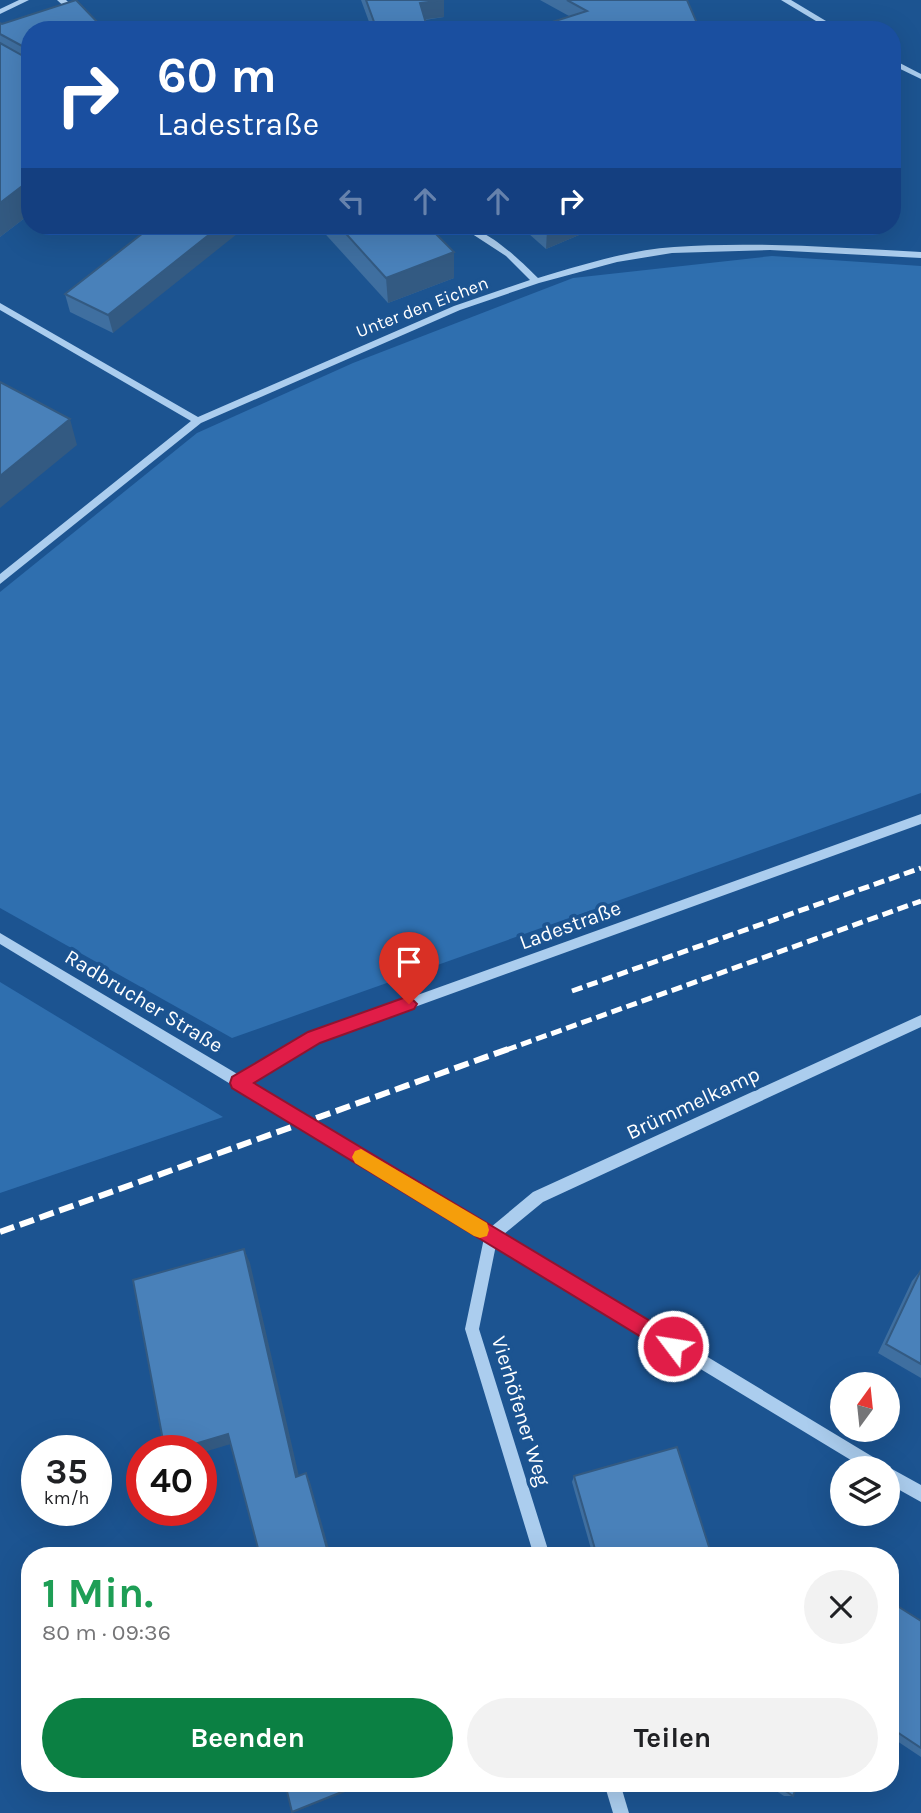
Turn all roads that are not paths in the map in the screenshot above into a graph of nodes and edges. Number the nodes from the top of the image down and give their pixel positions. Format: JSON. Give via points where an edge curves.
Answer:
{"nodes":[{"id":1,"x":26,"y":0,"type":"edge"},
{"id":2,"x":61,"y":0,"type":"edge"},
{"id":3,"x":785,"y":0,"type":"edge"},
{"id":4,"x":0,"y":12,"type":"edge"},
{"id":5,"x":85,"y":21,"type":"edge"},
{"id":6,"x":821,"y":21,"type":"edge"},
{"id":7,"x":901,"y":66,"type":"edge"},
{"id":8,"x":921,"y":77,"type":"edge"},
{"id":9,"x":478,"y":235,"type":"edge"},
{"id":10,"x":921,"y":255,"type":"edge"},
{"id":11,"x":536,"y":281,"type":"junction"},
{"id":12,"x":0,"y":306,"type":"edge"},
{"id":13,"x":198,"y":421,"type":"junction"},
{"id":14,"x":0,"y":580,"type":"edge"},
{"id":15,"x":921,"y":819,"type":"edge"},
{"id":16,"x":0,"y":938,"type":"edge"},
{"id":17,"x":921,"y":1021,"type":"edge"},
{"id":18,"x":239,"y":1083,"type":"junction"},
{"id":19,"x":491,"y":1236,"type":"junction"},
{"id":20,"x":858,"y":1456,"type":"edge"},
{"id":21,"x":900,"y":1482,"type":"edge"},
{"id":22,"x":921,"y":1494,"type":"edge"},
{"id":23,"x":539,"y":1547,"type":"edge"},
{"id":24,"x":614,"y":1792,"type":"edge"},
{"id":25,"x":621,"y":1813,"type":"edge"}],
"edges":[{"from":1,"to":4,"type":"street"},
{"from":2,"to":5,"type":"street"},
{"from":3,"to":6,"type":"street"},
{"from":7,"to":8,"type":"street"},
{"from":9,"to":11,"type":"lane","via":[[509,254]]},
{"from":10,"to":11,"type":"street","name":"Unter den Eichen","via":[[770,247],[672,250]]},
{"from":11,"to":13,"type":"street","name":"Unter den Eichen","via":[[431,318]]},
{"from":12,"to":13,"type":"street"},
{"from":13,"to":14,"type":"street","name":"Unter den Eichen"},
{"from":15,"to":18,"type":"street","name":"Ladestraße","via":[[314,1038]]},
{"from":16,"to":18,"type":"street","name":"Radbrucher Straße"},
{"from":17,"to":19,"type":"street","name":"Brümmelkamp","via":[[538,1197]]},
{"from":18,"to":19,"type":"street","name":"Radbrucher Straße"},
{"from":19,"to":20,"type":"street","name":"Radbrucher Straße"},
{"from":19,"to":23,"type":"street","name":"Vierhöfener Weg","via":[[472,1329]]},
{"from":21,"to":22,"type":"street"},
{"from":24,"to":25,"type":"street"}]}
